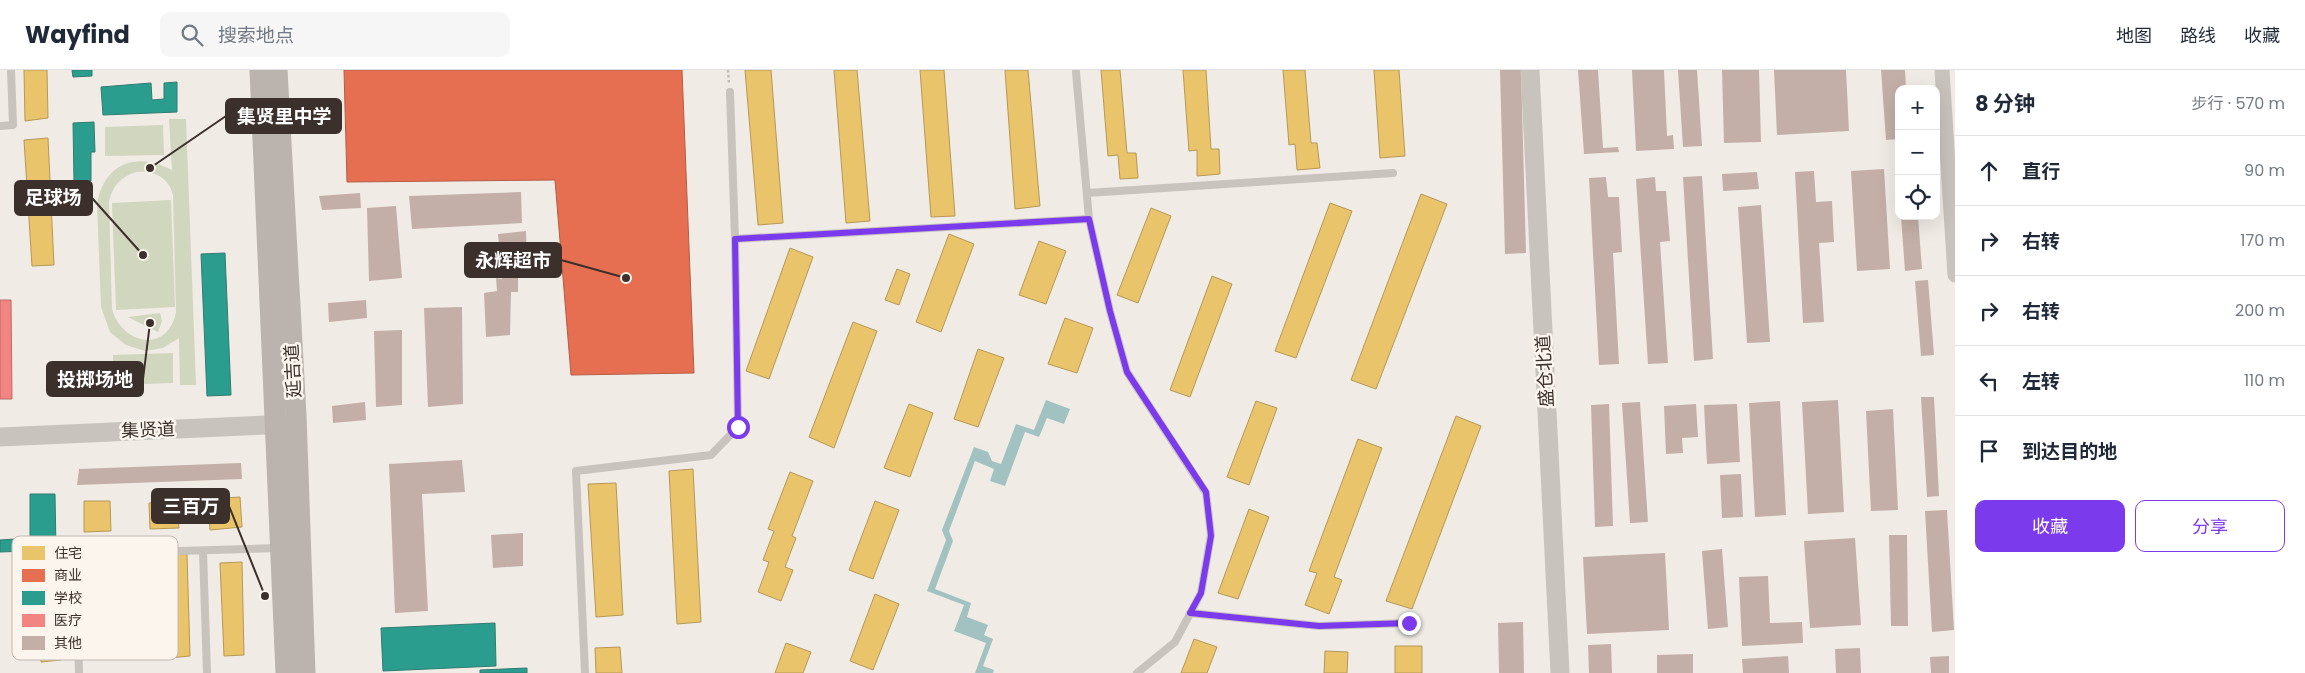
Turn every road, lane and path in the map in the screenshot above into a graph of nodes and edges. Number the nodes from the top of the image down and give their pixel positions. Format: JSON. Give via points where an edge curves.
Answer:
{"nodes":[{"id":1,"x":11,"y":70,"type":"edge"},
{"id":2,"x":260,"y":70,"type":"edge"},
{"id":3,"x":277,"y":70,"type":"edge"},
{"id":4,"x":1530,"y":70,"type":"edge"},
{"id":5,"x":1543,"y":70,"type":"edge"},
{"id":6,"x":1942,"y":70,"type":"edge"},
{"id":7,"x":1076,"y":72,"type":"dead end"},
{"id":8,"x":730,"y":92,"type":"dead end"},
{"id":9,"x":0,"y":126,"type":"edge"},
{"id":10,"x":1393,"y":173,"type":"dead end"},
{"id":11,"x":1086,"y":193,"type":"junction"},
{"id":12,"x":1089,"y":219,"type":"junction"},
{"id":13,"x":735,"y":239,"type":"junction"},
{"id":14,"x":1955,"y":275,"type":"edge"},
{"id":15,"x":286,"y":420,"type":"junction"},
{"id":16,"x":0,"y":429,"type":"edge"},
{"id":17,"x":0,"y":437,"type":"edge"},
{"id":18,"x":950,"y":510,"type":"dead end"},
{"id":19,"x":956,"y":513,"type":"dead end"},
{"id":20,"x":290,"y":548,"type":"junction"},
{"id":21,"x":202,"y":551,"type":"junction"},
{"id":22,"x":178,"y":552,"type":"edge"},
{"id":23,"x":1190,"y":613,"type":"junction"},
{"id":24,"x":1409,"y":623,"type":"dead end"},
{"id":25,"x":79,"y":660,"type":"edge"},
{"id":26,"x":79,"y":673,"type":"edge"},
{"id":27,"x":208,"y":673,"type":"edge"},
{"id":28,"x":286,"y":673,"type":"edge"},
{"id":29,"x":305,"y":673,"type":"edge"},
{"id":30,"x":585,"y":673,"type":"edge"},
{"id":31,"x":1137,"y":673,"type":"edge"},
{"id":32,"x":1560,"y":673,"type":"edge"},
{"id":33,"x":1570,"y":673,"type":"edge"}],
"edges":[{"from":1,"to":9,"type":"lane","via":[[13,125]]},
{"from":2,"to":15,"type":"main road","name":"延吉道"},
{"from":3,"to":15,"type":"main road","name":"延吉道"},
{"from":4,"to":32,"type":"street","name":"盛仓北道"},
{"from":5,"to":33,"type":"street","name":"盛仓北道"},
{"from":6,"to":14,"type":"street"},
{"from":7,"to":11,"type":"lane"},
{"from":8,"to":13,"type":"lane"},
{"from":10,"to":11,"type":"lane"},
{"from":11,"to":12,"type":"lane"},
{"from":12,"to":13,"type":"lane"},
{"from":12,"to":23,"type":"lane","via":[[1127,372],[1206,492],[1211,536],[1201,593]]},
{"from":13,"to":30,"type":"lane","via":[[738,427],[711,455],[576,471]]},
{"from":15,"to":16,"type":"street","name":"集贤道"},
{"from":15,"to":17,"type":"street","name":"集贤道"},
{"from":15,"to":20,"type":"main road","name":"延吉道"},
{"from":18,"to":19,"type":"path"},
{"from":20,"to":21,"type":"lane"},
{"from":20,"to":28,"type":"main road","name":"延吉道"},
{"from":20,"to":29,"type":"main road","name":"延吉道"},
{"from":21,"to":22,"type":"lane"},
{"from":21,"to":27,"type":"lane"},
{"from":23,"to":24,"type":"lane","via":[[1319,626]]},
{"from":23,"to":31,"type":"lane","via":[[1174,642]]},
{"from":25,"to":26,"type":"lane"}]}
